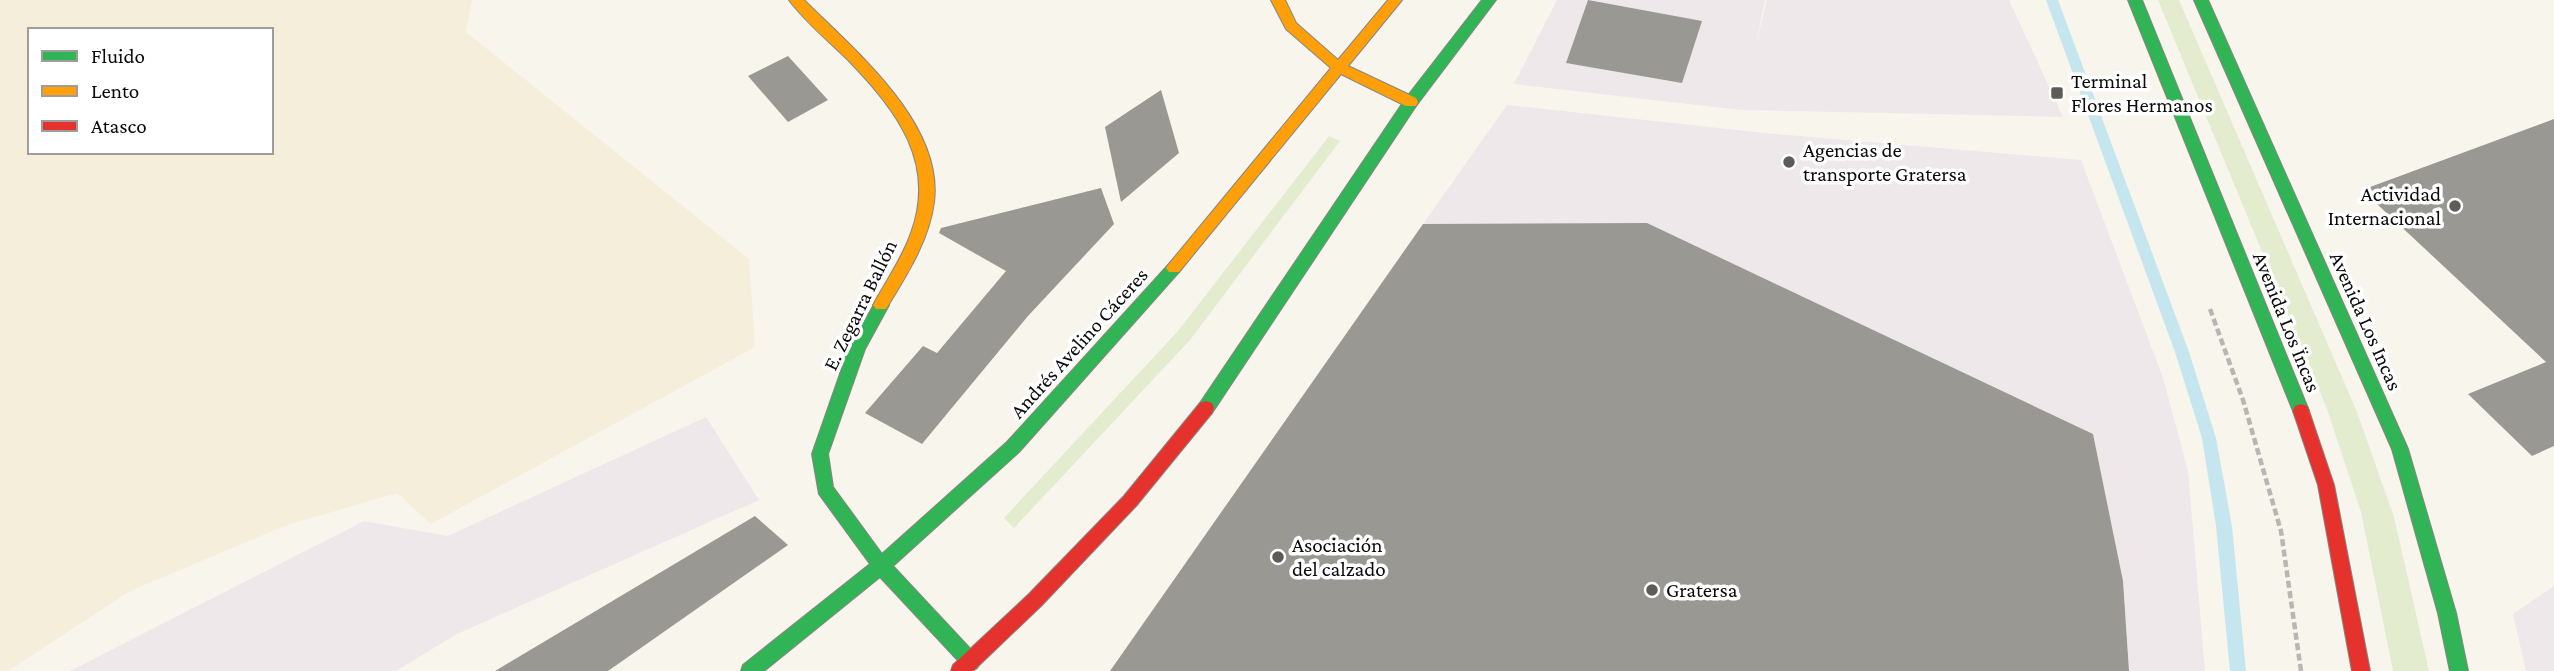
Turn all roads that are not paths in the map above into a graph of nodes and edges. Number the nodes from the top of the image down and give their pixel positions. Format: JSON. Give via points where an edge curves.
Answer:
{"nodes":[{"id":1,"x":796,"y":0,"type":"edge"},
{"id":2,"x":1278,"y":0,"type":"edge"},
{"id":3,"x":1395,"y":0,"type":"edge"},
{"id":4,"x":1489,"y":0,"type":"edge"},
{"id":5,"x":2135,"y":0,"type":"edge"},
{"id":6,"x":2201,"y":0,"type":"edge"},
{"id":7,"x":1338,"y":67,"type":"junction"},
{"id":8,"x":1411,"y":102,"type":"junction"},
{"id":9,"x":881,"y":566,"type":"junction"},
{"id":10,"x":965,"y":666,"type":"edge"},
{"id":11,"x":750,"y":671,"type":"edge"},
{"id":12,"x":2361,"y":671,"type":"edge"},
{"id":13,"x":2459,"y":671,"type":"edge"}],
"edges":[{"from":1,"to":9,"type":"main road","name":"E. Zegarra Ballón","via":[[893,101],[926,164],[928,189],[921,226],[857,348],[820,454],[825,489]]},
{"from":2,"to":7,"type":"main road","via":[[1291,26]]},
{"from":3,"to":7,"type":"main road","name":"Andrés Avelino Cáceres"},
{"from":4,"to":8,"type":"main road"},
{"from":5,"to":12,"type":"main road","name":"Avenida Los Ïncas","via":[[2299,406],[2321,472]]},
{"from":6,"to":13,"type":"main road","name":"Avenida Los Incas","via":[[2400,449]]},
{"from":7,"to":8,"type":"main road"},
{"from":7,"to":9,"type":"main road","name":"Andrés Avelino Cáceres","via":[[1139,310],[1013,447]]},
{"from":8,"to":10,"type":"main road","via":[[1201,415],[1130,501]]},
{"from":9,"to":10,"type":"main road","name":"E. Zegarra Ballón"},
{"from":9,"to":11,"type":"main road","name":"Andrés Avelino Cáceres"}]}
